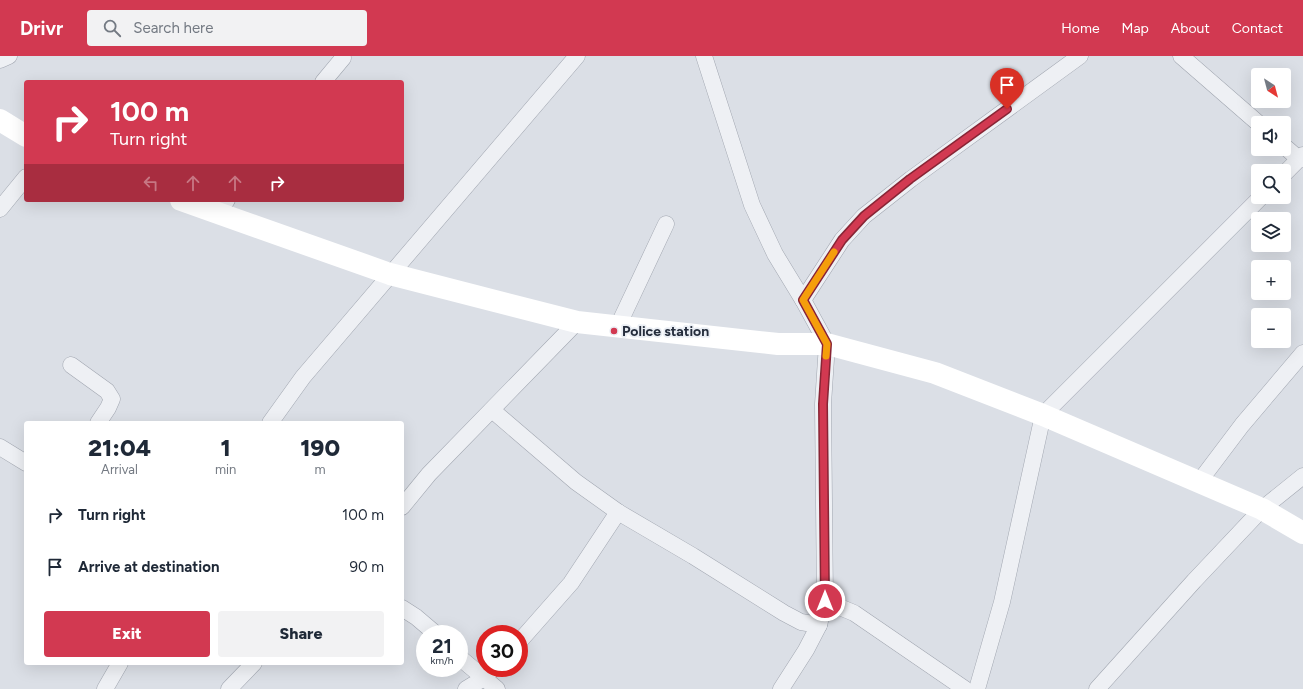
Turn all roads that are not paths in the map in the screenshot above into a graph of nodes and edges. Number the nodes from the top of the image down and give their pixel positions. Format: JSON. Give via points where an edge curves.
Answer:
{"nodes":[{"id":1,"x":9,"y":56,"type":"edge"},
{"id":2,"x":577,"y":56,"type":"edge"},
{"id":3,"x":704,"y":56,"type":"edge"},
{"id":4,"x":1080,"y":56,"type":"edge"},
{"id":5,"x":1181,"y":56,"type":"edge"},
{"id":6,"x":343,"y":58,"type":"dead end"},
{"id":7,"x":0,"y":60,"type":"edge"},
{"id":8,"x":325,"y":80,"type":"edge"},
{"id":9,"x":1251,"y":118,"type":"edge"},
{"id":10,"x":0,"y":120,"type":"edge"},
{"id":11,"x":24,"y":135,"type":"edge"},
{"id":12,"x":1291,"y":151,"type":"edge"},
{"id":13,"x":1301,"y":157,"type":"edge"},
{"id":14,"x":1291,"y":167,"type":"edge"},
{"id":15,"x":24,"y":179,"type":"edge"},
{"id":16,"x":192,"y":202,"type":"edge"},
{"id":17,"x":1254,"y":204,"type":"edge"},
{"id":18,"x":221,"y":207,"type":"edge"},
{"id":19,"x":0,"y":209,"type":"edge"},
{"id":20,"x":666,"y":224,"type":"dead end"},
{"id":21,"x":390,"y":274,"type":"junction"},
{"id":22,"x":803,"y":300,"type":"junction"},
{"id":23,"x":577,"y":322,"type":"junction"},
{"id":24,"x":618,"y":326,"type":"junction"},
{"id":25,"x":827,"y":344,"type":"junction"},
{"id":26,"x":1303,"y":353,"type":"edge"},
{"id":27,"x":71,"y":365,"type":"dead end"},
{"id":28,"x":492,"y":410,"type":"junction"},
{"id":29,"x":1044,"y":415,"type":"junction"},
{"id":30,"x":99,"y":421,"type":"edge"},
{"id":31,"x":271,"y":421,"type":"edge"},
{"id":32,"x":0,"y":447,"type":"edge"},
{"id":33,"x":24,"y":462,"type":"edge"},
{"id":34,"x":1303,"y":476,"type":"edge"},
{"id":35,"x":1199,"y":482,"type":"junction"},
{"id":36,"x":404,"y":505,"type":"edge"},
{"id":37,"x":1262,"y":509,"type":"junction"},
{"id":38,"x":618,"y":512,"type":"junction"},
{"id":39,"x":1303,"y":533,"type":"edge"},
{"id":40,"x":825,"y":601,"type":"junction"},
{"id":41,"x":404,"y":609,"type":"edge"},
{"id":42,"x":425,"y":625,"type":"edge"},
{"id":43,"x":819,"y":625,"type":"junction"},
{"id":44,"x":528,"y":632,"type":"edge"},
{"id":45,"x":119,"y":665,"type":"edge"},
{"id":46,"x":252,"y":665,"type":"edge"},
{"id":47,"x":482,"y":677,"type":"edge"},
{"id":48,"x":490,"y":677,"type":"edge"},
{"id":49,"x":105,"y":689,"type":"edge"},
{"id":50,"x":229,"y":689,"type":"edge"},
{"id":51,"x":466,"y":689,"type":"edge"},
{"id":52,"x":497,"y":689,"type":"edge"},
{"id":53,"x":781,"y":689,"type":"edge"},
{"id":54,"x":965,"y":689,"type":"edge"},
{"id":55,"x":978,"y":689,"type":"edge"},
{"id":56,"x":1097,"y":689,"type":"edge"}],
"edges":[{"from":1,"to":7,"type":"street"},
{"from":2,"to":21,"type":"street"},
{"from":3,"to":22,"type":"street","via":[[752,205],[774,254]]},
{"from":4,"to":22,"type":"street","via":[[910,179],[864,216],[842,240]]},
{"from":5,"to":9,"type":"street"},
{"from":6,"to":8,"type":"street"},
{"from":10,"to":11,"type":"street"},
{"from":12,"to":13,"type":"street"},
{"from":13,"to":14,"type":"street"},
{"from":15,"to":19,"type":"street"},
{"from":16,"to":18,"type":"street"},
{"from":17,"to":29,"type":"street"},
{"from":18,"to":21,"type":"street"},
{"from":20,"to":24,"type":"street"},
{"from":21,"to":23,"type":"street"},
{"from":21,"to":31,"type":"street","via":[[303,377]]},
{"from":22,"to":25,"type":"street"},
{"from":23,"to":24,"type":"street"},
{"from":23,"to":28,"type":"street"},
{"from":24,"to":25,"type":"street","via":[[778,344]]},
{"from":25,"to":29,"type":"street","via":[[934,373]]},
{"from":25,"to":40,"type":"street","via":[[823,404]]},
{"from":26,"to":35,"type":"street","via":[[1242,425]]},
{"from":27,"to":30,"type":"street","via":[[107,391],[112,399]]},
{"from":28,"to":36,"type":"street","via":[[429,474]]},
{"from":28,"to":38,"type":"street","via":[[576,482]]},
{"from":29,"to":35,"type":"street"},
{"from":29,"to":55,"type":"street","via":[[1002,602]]},
{"from":32,"to":33,"type":"street"},
{"from":34,"to":37,"type":"street"},
{"from":35,"to":37,"type":"street"},
{"from":37,"to":39,"type":"street"},
{"from":37,"to":56,"type":"street"},
{"from":38,"to":43,"type":"street","via":[[784,613],[801,622]]},
{"from":38,"to":44,"type":"street","via":[[571,583]]},
{"from":40,"to":43,"type":"street"},
{"from":40,"to":54,"type":"street","via":[[854,612]]},
{"from":41,"to":42,"type":"street"},
{"from":43,"to":53,"type":"street"},
{"from":45,"to":49,"type":"street"},
{"from":46,"to":50,"type":"street"},
{"from":47,"to":51,"type":"street"},
{"from":48,"to":52,"type":"street"}]}
